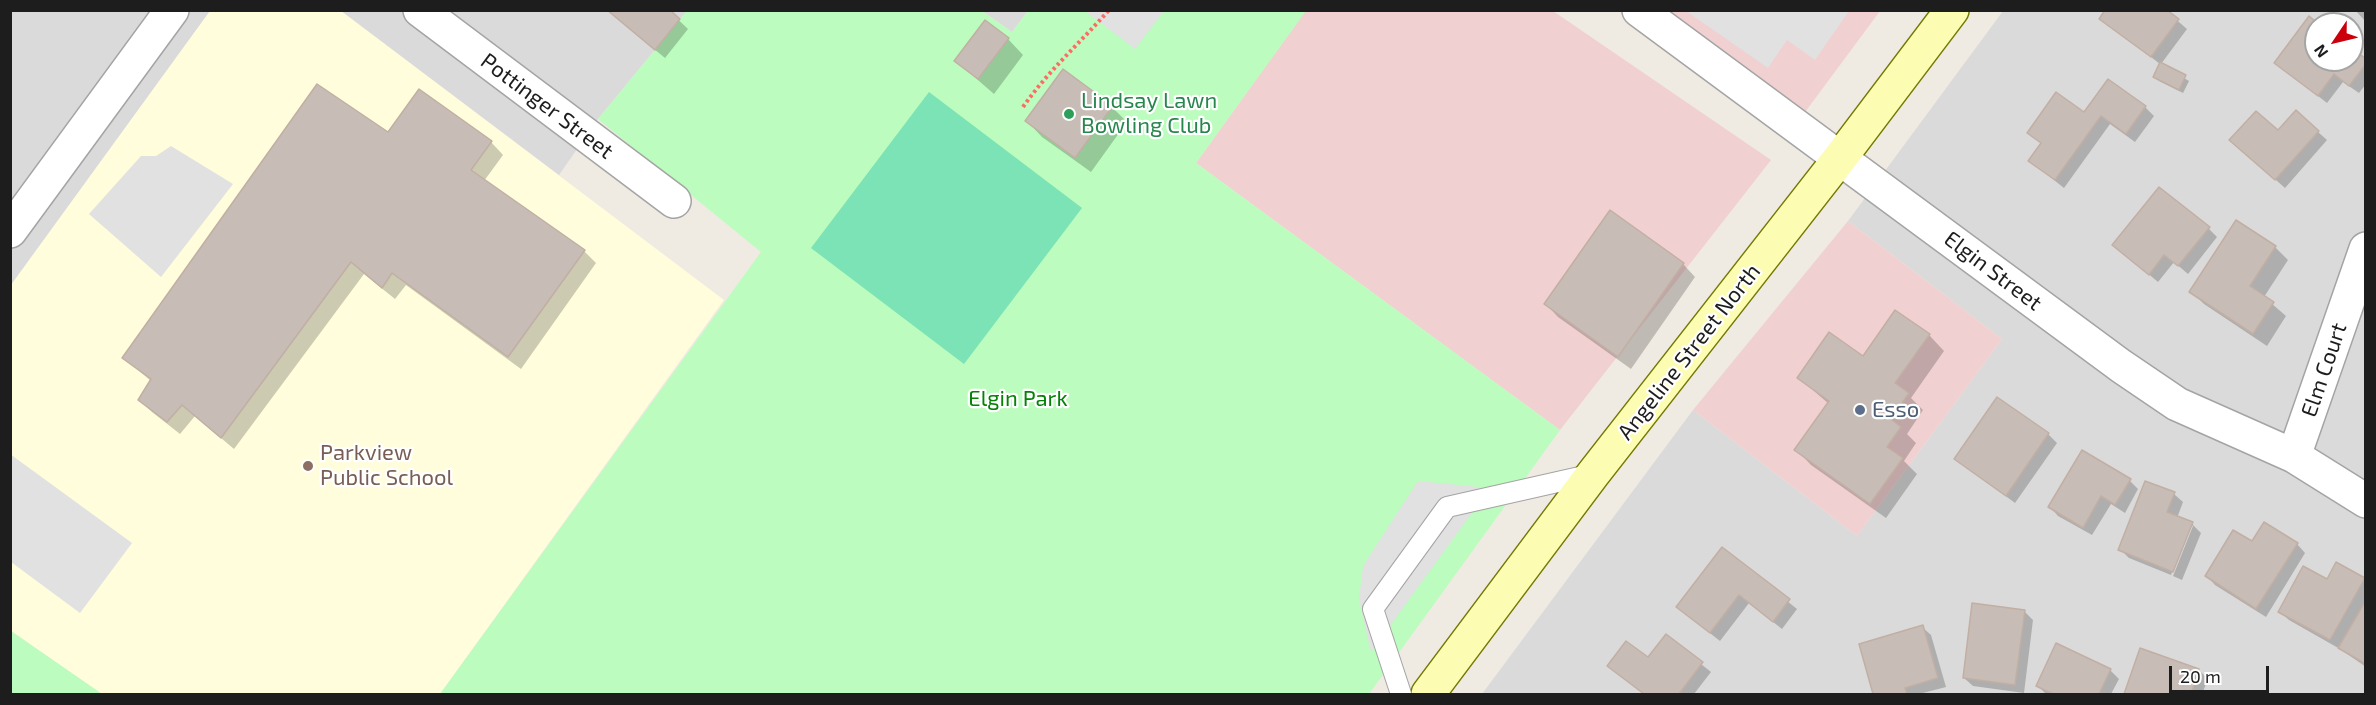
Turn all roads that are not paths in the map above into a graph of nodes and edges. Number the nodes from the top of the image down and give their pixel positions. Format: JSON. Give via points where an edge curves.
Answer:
{"nodes":[{"id":1,"x":172,"y":10,"type":"edge"},
{"id":2,"x":420,"y":10,"type":"edge"},
{"id":3,"x":1639,"y":10,"type":"edge"},
{"id":4,"x":1952,"y":10,"type":"edge"},
{"id":5,"x":1840,"y":158,"type":"junction"},
{"id":6,"x":674,"y":201,"type":"dead end"},
{"id":7,"x":10,"y":231,"type":"edge"},
{"id":8,"x":2366,"y":249,"type":"edge"},
{"id":9,"x":2294,"y":456,"type":"junction"},
{"id":10,"x":1593,"y":474,"type":"junction"},
{"id":11,"x":2366,"y":501,"type":"edge"},
{"id":12,"x":1401,"y":694,"type":"edge"},
{"id":13,"x":1428,"y":694,"type":"edge"}],
"edges":[{"from":1,"to":7,"type":"street"},
{"from":2,"to":6,"type":"street","name":"Pottinger Street"},
{"from":3,"to":5,"type":"street","name":"Elgin Street"},
{"from":4,"to":5,"type":"main road","name":"Angeline Street North"},
{"from":5,"to":9,"type":"street","name":"Elgin Street","via":[[2177,404]]},
{"from":5,"to":10,"type":"main road","name":"Angeline Street North"},
{"from":8,"to":9,"type":"street","name":"Elm Court"},
{"from":9,"to":11,"type":"street","name":"Elgin Street"},
{"from":10,"to":12,"type":"lane","via":[[1447,507],[1373,609]]},
{"from":10,"to":13,"type":"main road","name":"Angeline Street North"}]}
